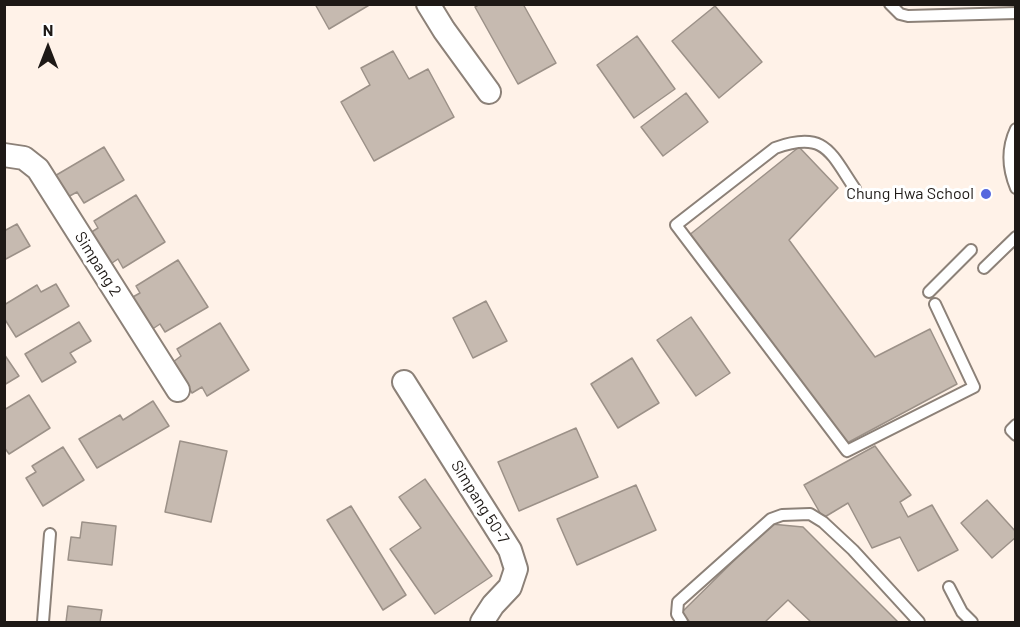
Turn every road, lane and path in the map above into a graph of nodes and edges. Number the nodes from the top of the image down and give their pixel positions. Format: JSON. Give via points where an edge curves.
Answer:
{"nodes":[{"id":1,"x":428,"y":4,"type":"edge"},
{"id":2,"x":890,"y":4,"type":"edge"},
{"id":3,"x":1016,"y":13,"type":"edge"},
{"id":4,"x":489,"y":92,"type":"dead end"},
{"id":5,"x":1016,"y":129,"type":"edge"},
{"id":6,"x":4,"y":154,"type":"edge"},
{"id":7,"x":1016,"y":188,"type":"edge"},
{"id":8,"x":855,"y":189,"type":"dead end"},
{"id":9,"x":1016,"y":237,"type":"edge"},
{"id":10,"x":971,"y":250,"type":"dead end"},
{"id":11,"x":984,"y":268,"type":"dead end"},
{"id":12,"x":929,"y":292,"type":"dead end"},
{"id":13,"x":935,"y":304,"type":"dead end"},
{"id":14,"x":404,"y":382,"type":"dead end"},
{"id":15,"x":178,"y":390,"type":"dead end"},
{"id":16,"x":1016,"y":425,"type":"edge"},
{"id":17,"x":1016,"y":435,"type":"edge"},
{"id":18,"x":50,"y":534,"type":"dead end"},
{"id":19,"x":949,"y":587,"type":"dead end"},
{"id":20,"x":43,"y":622,"type":"edge"},
{"id":21,"x":482,"y":622,"type":"edge"},
{"id":22,"x":681,"y":622,"type":"edge"},
{"id":23,"x":920,"y":622,"type":"edge"},
{"id":24,"x":972,"y":622,"type":"edge"}],
"edges":[{"from":1,"to":4,"type":"street"},
{"from":2,"to":3,"type":"lane","via":[[908,16]]},
{"from":5,"to":7,"type":"lane","via":[[1009,158]]},
{"from":6,"to":15,"type":"street","name":"Simpang 2","via":[[24,158],[38,169]]},
{"from":8,"to":13,"type":"lane","via":[[827,148],[794,141],[776,148],[676,225],[847,451],[974,387]]},
{"from":9,"to":11,"type":"lane"},
{"from":10,"to":12,"type":"lane"},
{"from":14,"to":21,"type":"street","name":"Simpang 50-7","via":[[510,550],[516,568],[510,587]]},
{"from":16,"to":17,"type":"lane","via":[[1011,430]]},
{"from":18,"to":20,"type":"lane"},
{"from":19,"to":24,"type":"lane"},
{"from":22,"to":23,"type":"lane","via":[[678,602],[771,519],[810,514],[853,550]]}]}
